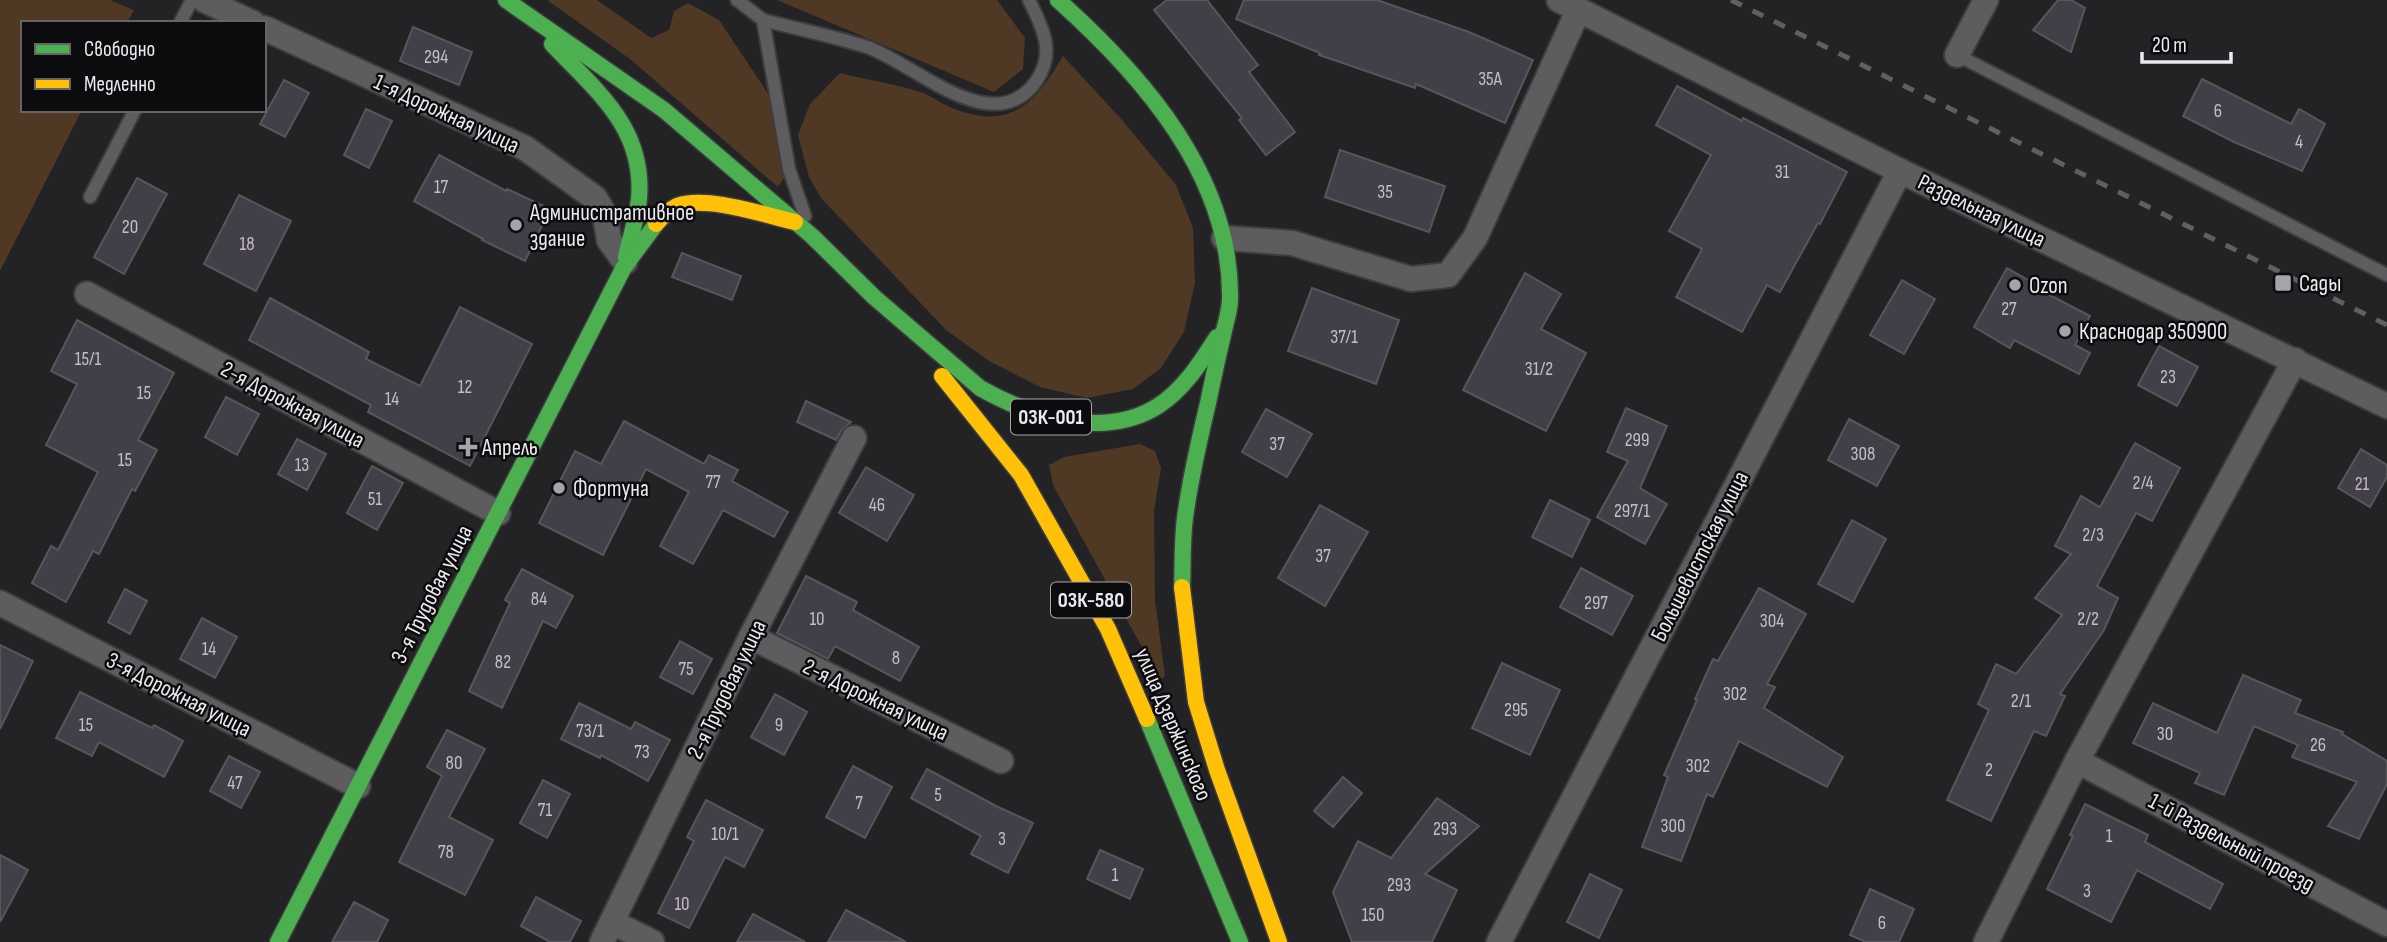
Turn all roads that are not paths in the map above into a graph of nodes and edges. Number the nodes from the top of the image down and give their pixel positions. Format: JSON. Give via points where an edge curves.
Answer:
{"nodes":[{"id":1,"x":192,"y":0,"type":"edge"},
{"id":2,"x":204,"y":0,"type":"edge"},
{"id":3,"x":737,"y":0,"type":"edge"},
{"id":4,"x":1028,"y":0,"type":"edge"},
{"id":5,"x":1058,"y":0,"type":"edge"},
{"id":6,"x":1071,"y":0,"type":"edge"},
{"id":7,"x":1986,"y":0,"type":"edge"},
{"id":8,"x":510,"y":3,"type":"edge"},
{"id":9,"x":1568,"y":5,"type":"edge"},
{"id":10,"x":1080,"y":19,"type":"junction"},
{"id":11,"x":763,"y":20,"type":"junction"},
{"id":12,"x":181,"y":21,"type":"edge"},
{"id":13,"x":249,"y":21,"type":"edge"},
{"id":14,"x":266,"y":29,"type":"edge"},
{"id":15,"x":1957,"y":55,"type":"joint"},
{"id":16,"x":134,"y":112,"type":"edge"},
{"id":17,"x":1900,"y":171,"type":"junction"},
{"id":18,"x":90,"y":197,"type":"dead end"},
{"id":19,"x":795,"y":222,"type":"junction"},
{"id":20,"x":812,"y":236,"type":"junction"},
{"id":21,"x":1223,"y":238,"type":"junction"},
{"id":22,"x":625,"y":265,"type":"junction"},
{"id":23,"x":2387,"y":275,"type":"edge"},
{"id":24,"x":87,"y":294,"type":"dead end"},
{"id":25,"x":874,"y":297,"type":"junction"},
{"id":26,"x":1226,"y":324,"type":"junction"},
{"id":27,"x":2295,"y":360,"type":"junction"},
{"id":28,"x":2387,"y":406,"type":"edge"},
{"id":29,"x":854,"y":438,"type":"dead end"},
{"id":30,"x":498,"y":513,"type":"junction"},
{"id":31,"x":0,"y":603,"type":"edge"},
{"id":32,"x":751,"y":637,"type":"junction"},
{"id":33,"x":1001,"y":761,"type":"dead end"},
{"id":34,"x":2077,"y":761,"type":"junction"},
{"id":35,"x":358,"y":786,"type":"junction"},
{"id":36,"x":2387,"y":924,"type":"edge"},
{"id":37,"x":2387,"y":931,"type":"edge"},
{"id":38,"x":608,"y":932,"type":"edge"},
{"id":39,"x":278,"y":942,"type":"edge"},
{"id":40,"x":652,"y":942,"type":"edge"},
{"id":41,"x":1240,"y":942,"type":"edge"},
{"id":42,"x":1279,"y":942,"type":"edge"},
{"id":43,"x":1499,"y":942,"type":"edge"},
{"id":44,"x":1986,"y":942,"type":"edge"},
{"id":45,"x":2382,"y":942,"type":"edge"}],
"edges":[{"from":1,"to":12,"type":"lane"},
{"from":2,"to":13,"type":"street"},
{"from":3,"to":11,"type":"lane"},
{"from":4,"to":11,"type":"lane","via":[[1047,45],[1042,69],[1021,95],[987,105],[966,99],[867,47]]},
{"from":5,"to":10,"type":"main road","number":"03К-001"},
{"from":6,"to":10,"type":"main road","number":"03К-001"},
{"from":7,"to":15,"type":"street"},
{"from":8,"to":19,"type":"main road","number":"03К-001","via":[[664,110]]},
{"from":8,"to":22,"type":"main road","number":"03К-001","via":[[620,117],[636,153],[639,198]]},
{"from":9,"to":17,"type":"street","name":"Раздельная улица"},
{"from":9,"to":21,"type":"street","name":"Раздельная улица","via":[[1475,237],[1448,275],[1411,279],[1292,243]]},
{"from":10,"to":21,"type":"main road","number":"03К-001","via":[[1142,83],[1182,136],[1206,184]]},
{"from":11,"to":20,"type":"lane","via":[[789,169]]},
{"from":14,"to":22,"type":"street","name":"1-я Дорожная улица","via":[[525,148],[595,198],[605,215],[609,240]]},
{"from":15,"to":23,"type":"lane"},
{"from":16,"to":18,"type":"lane"},
{"from":17,"to":27,"type":"street","name":"Раздельная улица"},
{"from":17,"to":43,"type":"street","name":"Большевистская улица"},
{"from":19,"to":20,"type":"main road","number":"03К-001"},
{"from":19,"to":22,"type":"main road","number":"03К-001","via":[[705,203],[677,207],[660,220]]},
{"from":20,"to":25,"type":"main road","number":"03К-001"},
{"from":21,"to":26,"type":"main road","number":"03К-001","via":[[1230,301]]},
{"from":22,"to":30,"type":"main road","name":"3-я Трудовая улица"},
{"from":24,"to":30,"type":"street","name":"2-я Дорожная улица"},
{"from":25,"to":26,"type":"main road","number":"03К-001","via":[[997,399],[1073,421],[1118,421],[1149,411],[1171,396]]},
{"from":25,"to":41,"type":"main road","name":"улица Дзержинского","number":"03К-580","via":[[1021,475],[1108,629]]},
{"from":26,"to":42,"type":"main road","name":"улица Дзержинского","via":[[1185,520],[1182,597],[1196,702]]},
{"from":27,"to":28,"type":"street","name":"Раздельная улица"},
{"from":27,"to":34,"type":"street"},
{"from":29,"to":32,"type":"street","name":"2-я Трудовая улица"},
{"from":30,"to":35,"type":"main road","name":"3-я Трудовая улица"},
{"from":31,"to":35,"type":"street","name":"3-я Дорожная улица"},
{"from":32,"to":33,"type":"street","name":"2-я Дорожная улица"},
{"from":32,"to":38,"type":"street","name":"2-я Трудовая улица"},
{"from":34,"to":36,"type":"street","name":"1-й Раздельный проезд"},
{"from":34,"to":44,"type":"street"},
{"from":35,"to":39,"type":"main road","name":"3-я Трудовая улица"},
{"from":37,"to":45,"type":"street"},
{"from":38,"to":40,"type":"street"}]}
